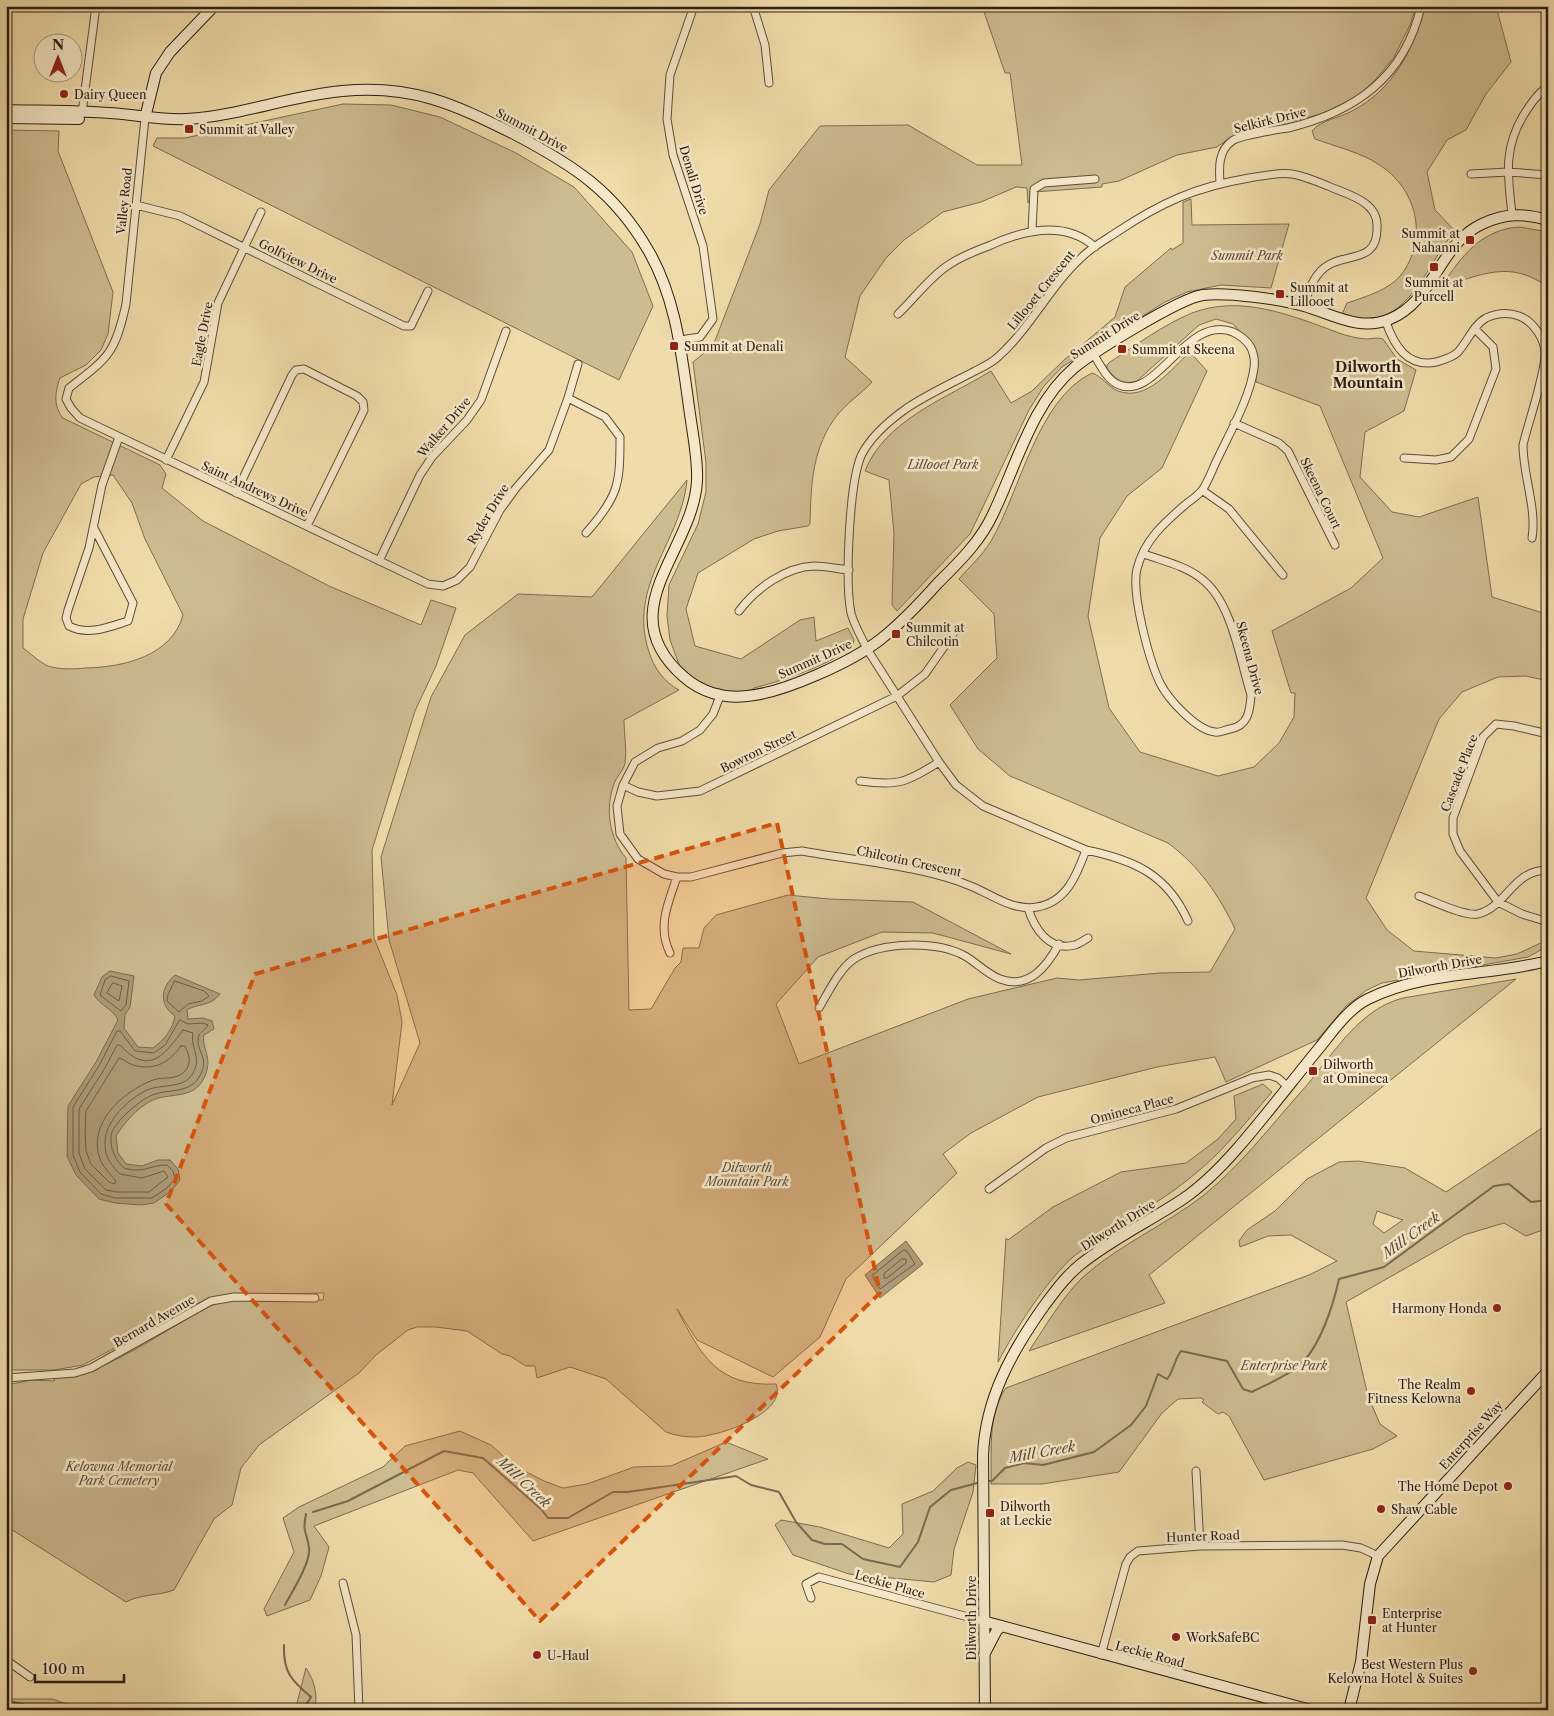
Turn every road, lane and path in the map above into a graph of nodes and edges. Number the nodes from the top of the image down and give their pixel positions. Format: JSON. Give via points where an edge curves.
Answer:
{"nodes":[{"id":1,"x":96,"y":6,"type":"edge"},
{"id":2,"x":214,"y":6,"type":"edge"},
{"id":3,"x":694,"y":6,"type":"edge"},
{"id":4,"x":753,"y":6,"type":"edge"},
{"id":5,"x":1421,"y":6,"type":"edge"},
{"id":6,"x":769,"y":83,"type":"dead end"},
{"id":7,"x":1548,"y":86,"type":"edge"},
{"id":8,"x":6,"y":110,"type":"edge"},
{"id":9,"x":82,"y":113,"type":"junction"},
{"id":10,"x":6,"y":118,"type":"edge"},
{"id":11,"x":145,"y":118,"type":"junction"},
{"id":12,"x":1508,"y":172,"type":"junction"},
{"id":13,"x":1471,"y":174,"type":"dead end"},
{"id":14,"x":1548,"y":175,"type":"edge"},
{"id":15,"x":1095,"y":179,"type":"dead end"},
{"id":16,"x":1220,"y":183,"type":"junction"},
{"id":17,"x":136,"y":206,"type":"junction"},
{"id":18,"x":261,"y":212,"type":"dead end"},
{"id":19,"x":1512,"y":214,"type":"junction"},
{"id":20,"x":1548,"y":220,"type":"edge"},
{"id":21,"x":1032,"y":231,"type":"junction"},
{"id":22,"x":1095,"y":247,"type":"junction"},
{"id":23,"x":245,"y":248,"type":"junction"},
{"id":24,"x":428,"y":291,"type":"dead end"},
{"id":25,"x":1304,"y":306,"type":"junction"},
{"id":26,"x":898,"y":314,"type":"dead end"},
{"id":27,"x":1386,"y":322,"type":"junction"},
{"id":28,"x":1475,"y":329,"type":"junction"},
{"id":29,"x":506,"y":331,"type":"dead end"},
{"id":30,"x":680,"y":340,"type":"junction"},
{"id":31,"x":1094,"y":355,"type":"junction"},
{"id":32,"x":578,"y":364,"type":"dead end"},
{"id":33,"x":568,"y":398,"type":"junction"},
{"id":34,"x":66,"y":399,"type":"joint"},
{"id":35,"x":1234,"y":423,"type":"junction"},
{"id":36,"x":119,"y":437,"type":"junction"},
{"id":37,"x":1404,"y":458,"type":"dead end"},
{"id":38,"x":166,"y":460,"type":"junction"},
{"id":39,"x":1202,"y":490,"type":"junction"},
{"id":40,"x":236,"y":493,"type":"junction"},
{"id":41,"x":307,"y":526,"type":"junction"},
{"id":42,"x":94,"y":528,"type":"junction"},
{"id":43,"x":586,"y":532,"type":"dead end"},
{"id":44,"x":1532,"y":538,"type":"dead end"},
{"id":45,"x":1335,"y":545,"type":"dead end"},
{"id":46,"x":1144,"y":554,"type":"junction"},
{"id":47,"x":378,"y":561,"type":"junction"},
{"id":48,"x":849,"y":570,"type":"junction"},
{"id":49,"x":1283,"y":575,"type":"dead end"},
{"id":50,"x":443,"y":586,"type":"joint"},
{"id":51,"x":739,"y":611,"type":"dead end"},
{"id":52,"x":953,"y":634,"type":"dead end"},
{"id":53,"x":867,"y":648,"type":"junction"},
{"id":54,"x":720,"y":696,"type":"junction"},
{"id":55,"x":897,"y":696,"type":"junction"},
{"id":56,"x":1548,"y":734,"type":"edge"},
{"id":57,"x":939,"y":762,"type":"junction"},
{"id":58,"x":860,"y":781,"type":"dead end"},
{"id":59,"x":623,"y":785,"type":"junction"},
{"id":60,"x":1086,"y":850,"type":"junction"},
{"id":61,"x":1548,"y":870,"type":"edge"},
{"id":62,"x":677,"y":877,"type":"junction"},
{"id":63,"x":1419,"y":896,"type":"dead end"},
{"id":64,"x":1498,"y":902,"type":"junction"},
{"id":65,"x":1028,"y":908,"type":"junction"},
{"id":66,"x":1188,"y":921,"type":"dead end"},
{"id":67,"x":1548,"y":922,"type":"edge"},
{"id":68,"x":1088,"y":938,"type":"dead end"},
{"id":69,"x":1059,"y":944,"type":"junction"},
{"id":70,"x":670,"y":953,"type":"dead end"},
{"id":71,"x":1548,"y":961,"type":"edge"},
{"id":72,"x":819,"y":1008,"type":"dead end"},
{"id":73,"x":1287,"y":1086,"type":"junction"},
{"id":74,"x":989,"y":1189,"type":"dead end"},
{"id":75,"x":315,"y":1298,"type":"dead end"},
{"id":76,"x":1548,"y":1371,"type":"edge"},
{"id":77,"x":6,"y":1378,"type":"edge"},
{"id":78,"x":1196,"y":1471,"type":"dead end"},
{"id":79,"x":1200,"y":1546,"type":"junction"},
{"id":80,"x":1378,"y":1556,"type":"junction"},
{"id":81,"x":343,"y":1584,"type":"dead end"},
{"id":82,"x":810,"y":1598,"type":"dead end"},
{"id":83,"x":983,"y":1621,"type":"junction"},
{"id":84,"x":1002,"y":1626,"type":"junction"},
{"id":85,"x":1101,"y":1654,"type":"junction"},
{"id":86,"x":984,"y":1655,"type":"junction"},
{"id":87,"x":6,"y":1660,"type":"edge"},
{"id":88,"x":30,"y":1677,"type":"dead end"},
{"id":89,"x":359,"y":1710,"type":"edge"},
{"id":90,"x":985,"y":1710,"type":"edge"},
{"id":91,"x":1311,"y":1710,"type":"edge"},
{"id":92,"x":1349,"y":1710,"type":"edge"}],
"edges":[{"from":1,"to":9,"type":"street"},
{"from":2,"to":11,"type":"street","name":"Valley Road","via":[[170,52],[156,73]]},
{"from":3,"to":30,"type":"street","name":"Denali Drive","via":[[670,75],[668,119],[673,154],[703,246],[713,319],[700,337]]},
{"from":4,"to":6,"type":"street","via":[[765,45]]},
{"from":5,"to":16,"type":"street","name":"Selkirk Drive","via":[[1408,44],[1395,66],[1367,95],[1308,123],[1233,140],[1222,150]]},
{"from":7,"to":12,"type":"street","via":[[1530,104],[1511,138]]},
{"from":8,"to":9,"type":"street","name":"Summit Drive"},
{"from":9,"to":11,"type":"street","name":"Summit Drive"},
{"from":10,"to":11,"type":"street","name":"Summit Drive","via":[[136,121]]},
{"from":11,"to":17,"type":"street","name":"Valley Road"},
{"from":11,"to":30,"type":"street","name":"Summit Drive","via":[[187,119],[347,90],[422,95],[460,107],[562,159],[598,186],[624,215],[651,254],[669,299]]},
{"from":12,"to":13,"type":"street"},
{"from":12,"to":14,"type":"street"},
{"from":12,"to":19,"type":"street"},
{"from":15,"to":21,"type":"street","via":[[1044,183],[1034,189]]},
{"from":16,"to":22,"type":"street","name":"Lillooet Crescent","via":[[1184,194],[1160,206]]},
{"from":16,"to":25,"type":"street","name":"Lillooet Crescent","via":[[1289,173],[1360,199],[1375,215],[1377,234],[1370,250],[1362,256],[1324,268],[1315,277]]},
{"from":17,"to":23,"type":"street","name":"Golfview Drive","via":[[180,216]]},
{"from":17,"to":34,"type":"street","name":"Valley Road","via":[[126,304],[120,331],[111,351],[94,371],[69,388]]},
{"from":18,"to":23,"type":"street","name":"Eagle Drive"},
{"from":19,"to":20,"type":"street","name":"Summit Drive"},
{"from":19,"to":27,"type":"street","name":"Summit Drive","via":[[1496,217],[1470,230],[1455,245],[1416,304]]},
{"from":21,"to":22,"type":"street","via":[[1048,229],[1069,233],[1086,239]]},
{"from":21,"to":26,"type":"street","via":[[966,254],[946,267]]},
{"from":22,"to":48,"type":"street","name":"Lillooet Crescent","via":[[1064,276],[1010,346],[996,359],[908,408],[874,438],[862,454],[854,476]]},
{"from":23,"to":24,"type":"street","name":"Golfview Drive","via":[[404,326],[411,326]]},
{"from":23,"to":38,"type":"street","name":"Eagle Drive","via":[[218,303],[204,382]]},
{"from":25,"to":27,"type":"street","name":"Summit Drive","via":[[1355,324]]},
{"from":25,"to":31,"type":"street","name":"Summit Drive","via":[[1264,298],[1202,295],[1180,303]]},
{"from":27,"to":28,"type":"street","via":[[1403,355],[1428,364],[1456,354]]},
{"from":28,"to":37,"type":"street","via":[[1493,347],[1496,368],[1469,439],[1451,457],[1436,460]]},
{"from":28,"to":44,"type":"street","via":[[1484,319],[1510,313],[1526,319],[1542,340],[1543,364],[1523,446],[1534,525]]},
{"from":29,"to":47,"type":"street","name":"Walker Drive","via":[[481,400],[420,475]]},
{"from":30,"to":54,"type":"street","name":"Summit Drive","via":[[697,486],[691,511],[659,582],[652,607],[656,638],[666,661],[691,684]]},
{"from":31,"to":35,"type":"street","name":"Skeena Drive","via":[[1105,373],[1118,384],[1134,386],[1148,380],[1197,336],[1213,329],[1239,335],[1250,346],[1255,358],[1252,379]]},
{"from":31,"to":53,"type":"street","name":"Summit Drive","via":[[1058,383],[1038,412],[977,543],[880,640]]},
{"from":32,"to":33,"type":"street","name":"Ryder Drive"},
{"from":33,"to":43,"type":"street","via":[[605,417],[620,436],[616,490]]},
{"from":33,"to":50,"type":"street","name":"Ryder Drive","via":[[549,450],[500,510],[470,567],[457,580]]},
{"from":34,"to":36,"type":"street","name":"Saint Andrews Drive","via":[[80,418]]},
{"from":35,"to":39,"type":"street","name":"Skeena Drive"},
{"from":35,"to":45,"type":"street","name":"Skeena Court","via":[[1279,443],[1288,451]]},
{"from":36,"to":38,"type":"street","name":"Saint Andrews Drive"},
{"from":36,"to":42,"type":"street","via":[[102,485]]},
{"from":38,"to":40,"type":"street","name":"Saint Andrews Drive"},
{"from":39,"to":46,"type":"street","name":"Skeena Drive","via":[[1153,533]]},
{"from":39,"to":49,"type":"street","via":[[1229,509]]},
{"from":40,"to":41,"type":"street","name":"Saint Andrews Drive"},
{"from":40,"to":41,"type":"street","via":[[292,374],[304,369],[357,396],[363,402],[364,410]]},
{"from":41,"to":47,"type":"street","name":"Saint Andrews Drive"},
{"from":42,"to":42,"type":"street","via":[[66,618],[69,626],[78,631],[104,629],[128,621],[132,614],[133,603]]},
{"from":46,"to":46,"type":"street","name":"Skeena Drive","via":[[1137,569],[1136,590],[1139,613],[1160,682],[1171,700],[1203,728],[1215,732],[1234,728],[1246,721],[1251,695],[1223,604],[1203,580],[1187,570]]},
{"from":47,"to":50,"type":"street","name":"Saint Andrews Drive","via":[[428,584]]},
{"from":48,"to":51,"type":"street","via":[[814,566],[786,573],[750,596]]},
{"from":48,"to":53,"type":"street","name":"Lillooet Crescent","via":[[851,614]]},
{"from":52,"to":55,"type":"street","name":"Bowron Street","via":[[924,674]]},
{"from":53,"to":54,"type":"street","name":"Summit Drive","via":[[782,689],[747,696]]},
{"from":53,"to":55,"type":"street"},
{"from":54,"to":59,"type":"street","name":"Chilcotin Crescent","via":[[713,714],[700,730],[635,762]]},
{"from":55,"to":57,"type":"street"},
{"from":55,"to":59,"type":"street","name":"Bowron Street","via":[[700,791],[657,796]]},
{"from":56,"to":64,"type":"street","name":"Cascade Place","via":[[1496,724],[1483,737],[1453,818],[1453,834],[1460,851]]},
{"from":57,"to":58,"type":"street","via":[[908,781],[896,784]]},
{"from":57,"to":60,"type":"street","via":[[956,785],[983,806]]},
{"from":59,"to":62,"type":"street","name":"Chilcotin Crescent","via":[[617,806],[620,834],[638,859],[664,874]]},
{"from":60,"to":65,"type":"street","via":[[1077,876],[1067,892],[1039,907]]},
{"from":60,"to":66,"type":"street","via":[[1137,864],[1150,873],[1170,889]]},
{"from":61,"to":64,"type":"street","via":[[1537,870],[1520,878]]},
{"from":62,"to":65,"type":"street","name":"Chilcotin Crescent","via":[[691,877],[782,853],[802,851],[952,880],[1011,905]]},
{"from":62,"to":70,"type":"street","via":[[663,922],[664,940]]},
{"from":63,"to":64,"type":"street","via":[[1478,914]]},
{"from":64,"to":67,"type":"street","name":"Cascade Place"},
{"from":65,"to":69,"type":"street","via":[[1032,924],[1043,938]]},
{"from":68,"to":69,"type":"street","via":[[1074,946]]},
{"from":69,"to":72,"type":"street","via":[[1036,976],[1021,981],[1001,980],[965,956],[942,948],[925,945],[877,949],[854,959]]},
{"from":71,"to":73,"type":"street","name":"Dilworth Drive","via":[[1395,986],[1365,1000],[1341,1022]]},
{"from":73,"to":74,"type":"street","name":"Omineca Place","via":[[1269,1075],[1252,1078],[1176,1109],[1066,1138],[1046,1148]]},
{"from":73,"to":83,"type":"street","name":"Dilworth Drive","via":[[1236,1150],[1185,1198],[1082,1263],[1064,1279],[1022,1337],[1001,1379],[987,1425],[983,1483]]},
{"from":75,"to":77,"type":"street","name":"Bernard Avenue","via":[[234,1297],[210,1301],[90,1368],[75,1373]]},
{"from":76,"to":80,"type":"street","name":"Enterprise Way"},
{"from":78,"to":79,"type":"street"},
{"from":79,"to":80,"type":"street","name":"Hunter Road","via":[[1342,1545],[1361,1548]]},
{"from":79,"to":85,"type":"street","name":"Hunter Road","via":[[1149,1549],[1130,1557]]},
{"from":80,"to":92,"type":"street","name":"Enterprise Way","via":[[1370,1584],[1361,1662]]},
{"from":81,"to":89,"type":"street","via":[[356,1635]]},
{"from":82,"to":83,"type":"street","name":"Leckie Place","via":[[806,1584],[819,1577]]},
{"from":83,"to":84,"type":"street","name":"Leckie Road"},
{"from":83,"to":86,"type":"street","name":"Dilworth Drive"},
{"from":84,"to":85,"type":"street","name":"Leckie Road"},
{"from":84,"to":86,"type":"street"},
{"from":85,"to":91,"type":"street","name":"Leckie Road"},
{"from":86,"to":90,"type":"street","name":"Dilworth Drive"},
{"from":87,"to":88,"type":"street"}]}
